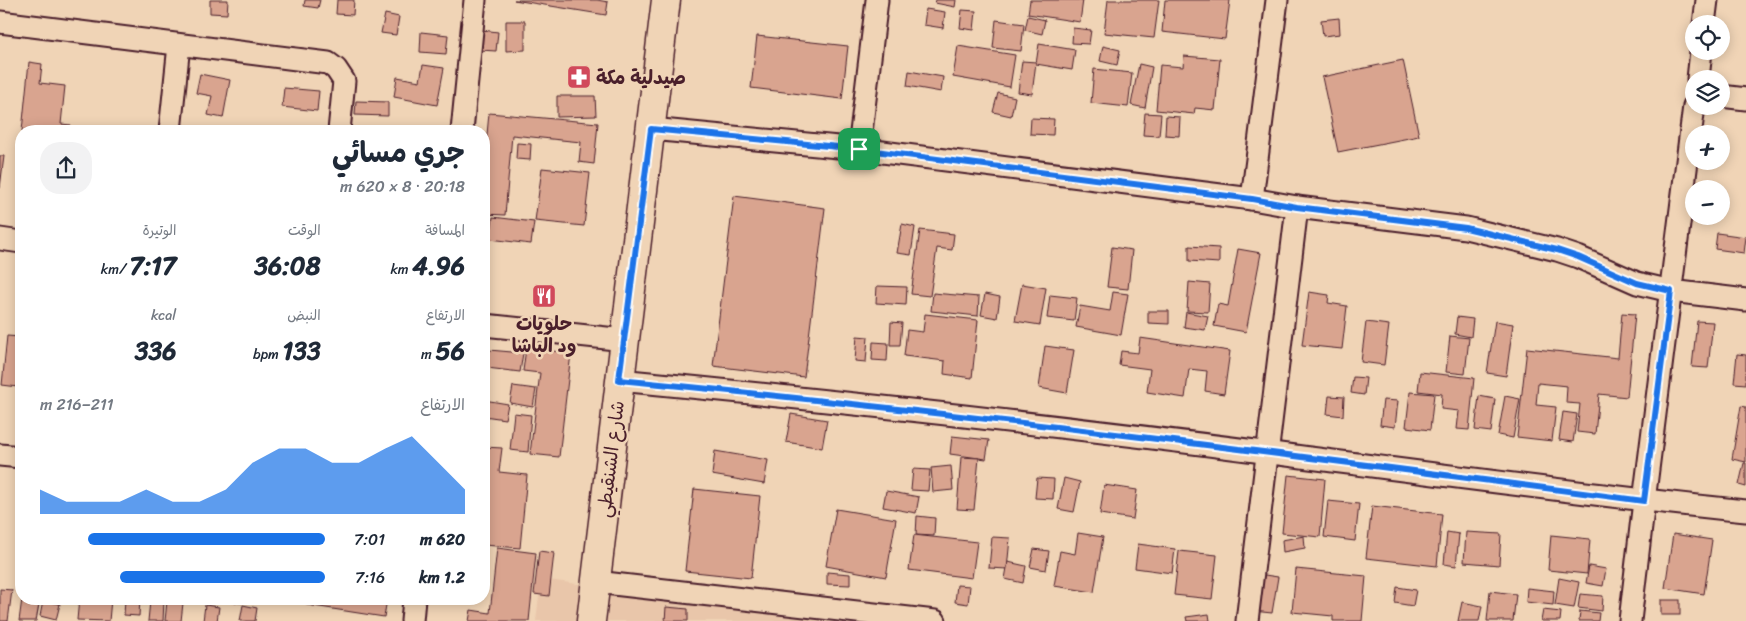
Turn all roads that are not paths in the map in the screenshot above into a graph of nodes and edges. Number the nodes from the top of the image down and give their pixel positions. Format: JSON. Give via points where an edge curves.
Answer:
{"nodes":[{"id":1,"x":475,"y":0,"type":"edge"},
{"id":2,"x":666,"y":0,"type":"edge"},
{"id":3,"x":877,"y":0,"type":"edge"},
{"id":4,"x":1276,"y":0,"type":"edge"},
{"id":5,"x":1707,"y":0,"type":"edge"},
{"id":6,"x":1705,"y":15,"type":"edge"},
{"id":7,"x":0,"y":22,"type":"edge"},
{"id":8,"x":179,"y":45,"type":"junction"},
{"id":9,"x":1730,"y":97,"type":"edge"},
{"id":10,"x":1746,"y":99,"type":"edge"},
{"id":11,"x":1693,"y":115,"type":"edge"},
{"id":12,"x":171,"y":125,"type":"edge"},
{"id":13,"x":340,"y":125,"type":"edge"},
{"id":14,"x":463,"y":125,"type":"edge"},
{"id":15,"x":651,"y":129,"type":"junction"},
{"id":16,"x":859,"y":149,"type":"junction"},
{"id":17,"x":1252,"y":199,"type":"junction"},
{"id":18,"x":1297,"y":207,"type":"junction"},
{"id":19,"x":0,"y":240,"type":"edge"},
{"id":20,"x":15,"y":241,"type":"edge"},
{"id":21,"x":1671,"y":291,"type":"junction"},
{"id":22,"x":1746,"y":300,"type":"edge"},
{"id":23,"x":490,"y":326,"type":"edge"},
{"id":24,"x":625,"y":340,"type":"junction"},
{"id":25,"x":619,"y":380,"type":"junction"},
{"id":26,"x":1267,"y":452,"type":"junction"},
{"id":27,"x":0,"y":455,"type":"edge"},
{"id":28,"x":15,"y":456,"type":"edge"},
{"id":29,"x":1644,"y":501,"type":"junction"},
{"id":30,"x":1746,"y":511,"type":"edge"},
{"id":31,"x":596,"y":582,"type":"junction"},
{"id":32,"x":413,"y":605,"type":"edge"},
{"id":33,"x":412,"y":621,"type":"edge"},
{"id":34,"x":591,"y":621,"type":"edge"},
{"id":35,"x":935,"y":621,"type":"edge"},
{"id":36,"x":1247,"y":621,"type":"edge"},
{"id":37,"x":1630,"y":621,"type":"edge"}],
"edges":[{"from":1,"to":14,"type":"street"},
{"from":2,"to":15,"type":"street","name":"شارع الشنقيطي"},
{"from":3,"to":16,"type":"street"},
{"from":4,"to":17,"type":"street"},
{"from":5,"to":6,"type":"street"},
{"from":7,"to":8,"type":"street"},
{"from":8,"to":12,"type":"street"},
{"from":8,"to":13,"type":"street","via":[[328,63],[344,81]]},
{"from":9,"to":10,"type":"street"},
{"from":11,"to":21,"type":"street"},
{"from":15,"to":16,"type":"street"},
{"from":15,"to":24,"type":"street","name":"شارع الشنقيطي"},
{"from":16,"to":17,"type":"street"},
{"from":17,"to":18,"type":"street"},
{"from":18,"to":21,"type":"street","via":[[1466,228],[1557,250],[1637,283]]},
{"from":18,"to":26,"type":"street"},
{"from":19,"to":20,"type":"street"},
{"from":21,"to":22,"type":"street"},
{"from":21,"to":29,"type":"street"},
{"from":23,"to":24,"type":"street"},
{"from":24,"to":25,"type":"street","name":"شارع الشنقيطي"},
{"from":25,"to":26,"type":"street"},
{"from":25,"to":31,"type":"street","name":"شارع الشنقيطي"},
{"from":26,"to":29,"type":"street"},
{"from":26,"to":36,"type":"street"},
{"from":27,"to":28,"type":"street"},
{"from":29,"to":30,"type":"street"},
{"from":29,"to":37,"type":"street"},
{"from":31,"to":34,"type":"street","name":"شارع الشنقيطي"},
{"from":31,"to":35,"type":"street"},
{"from":32,"to":33,"type":"street"}]}
